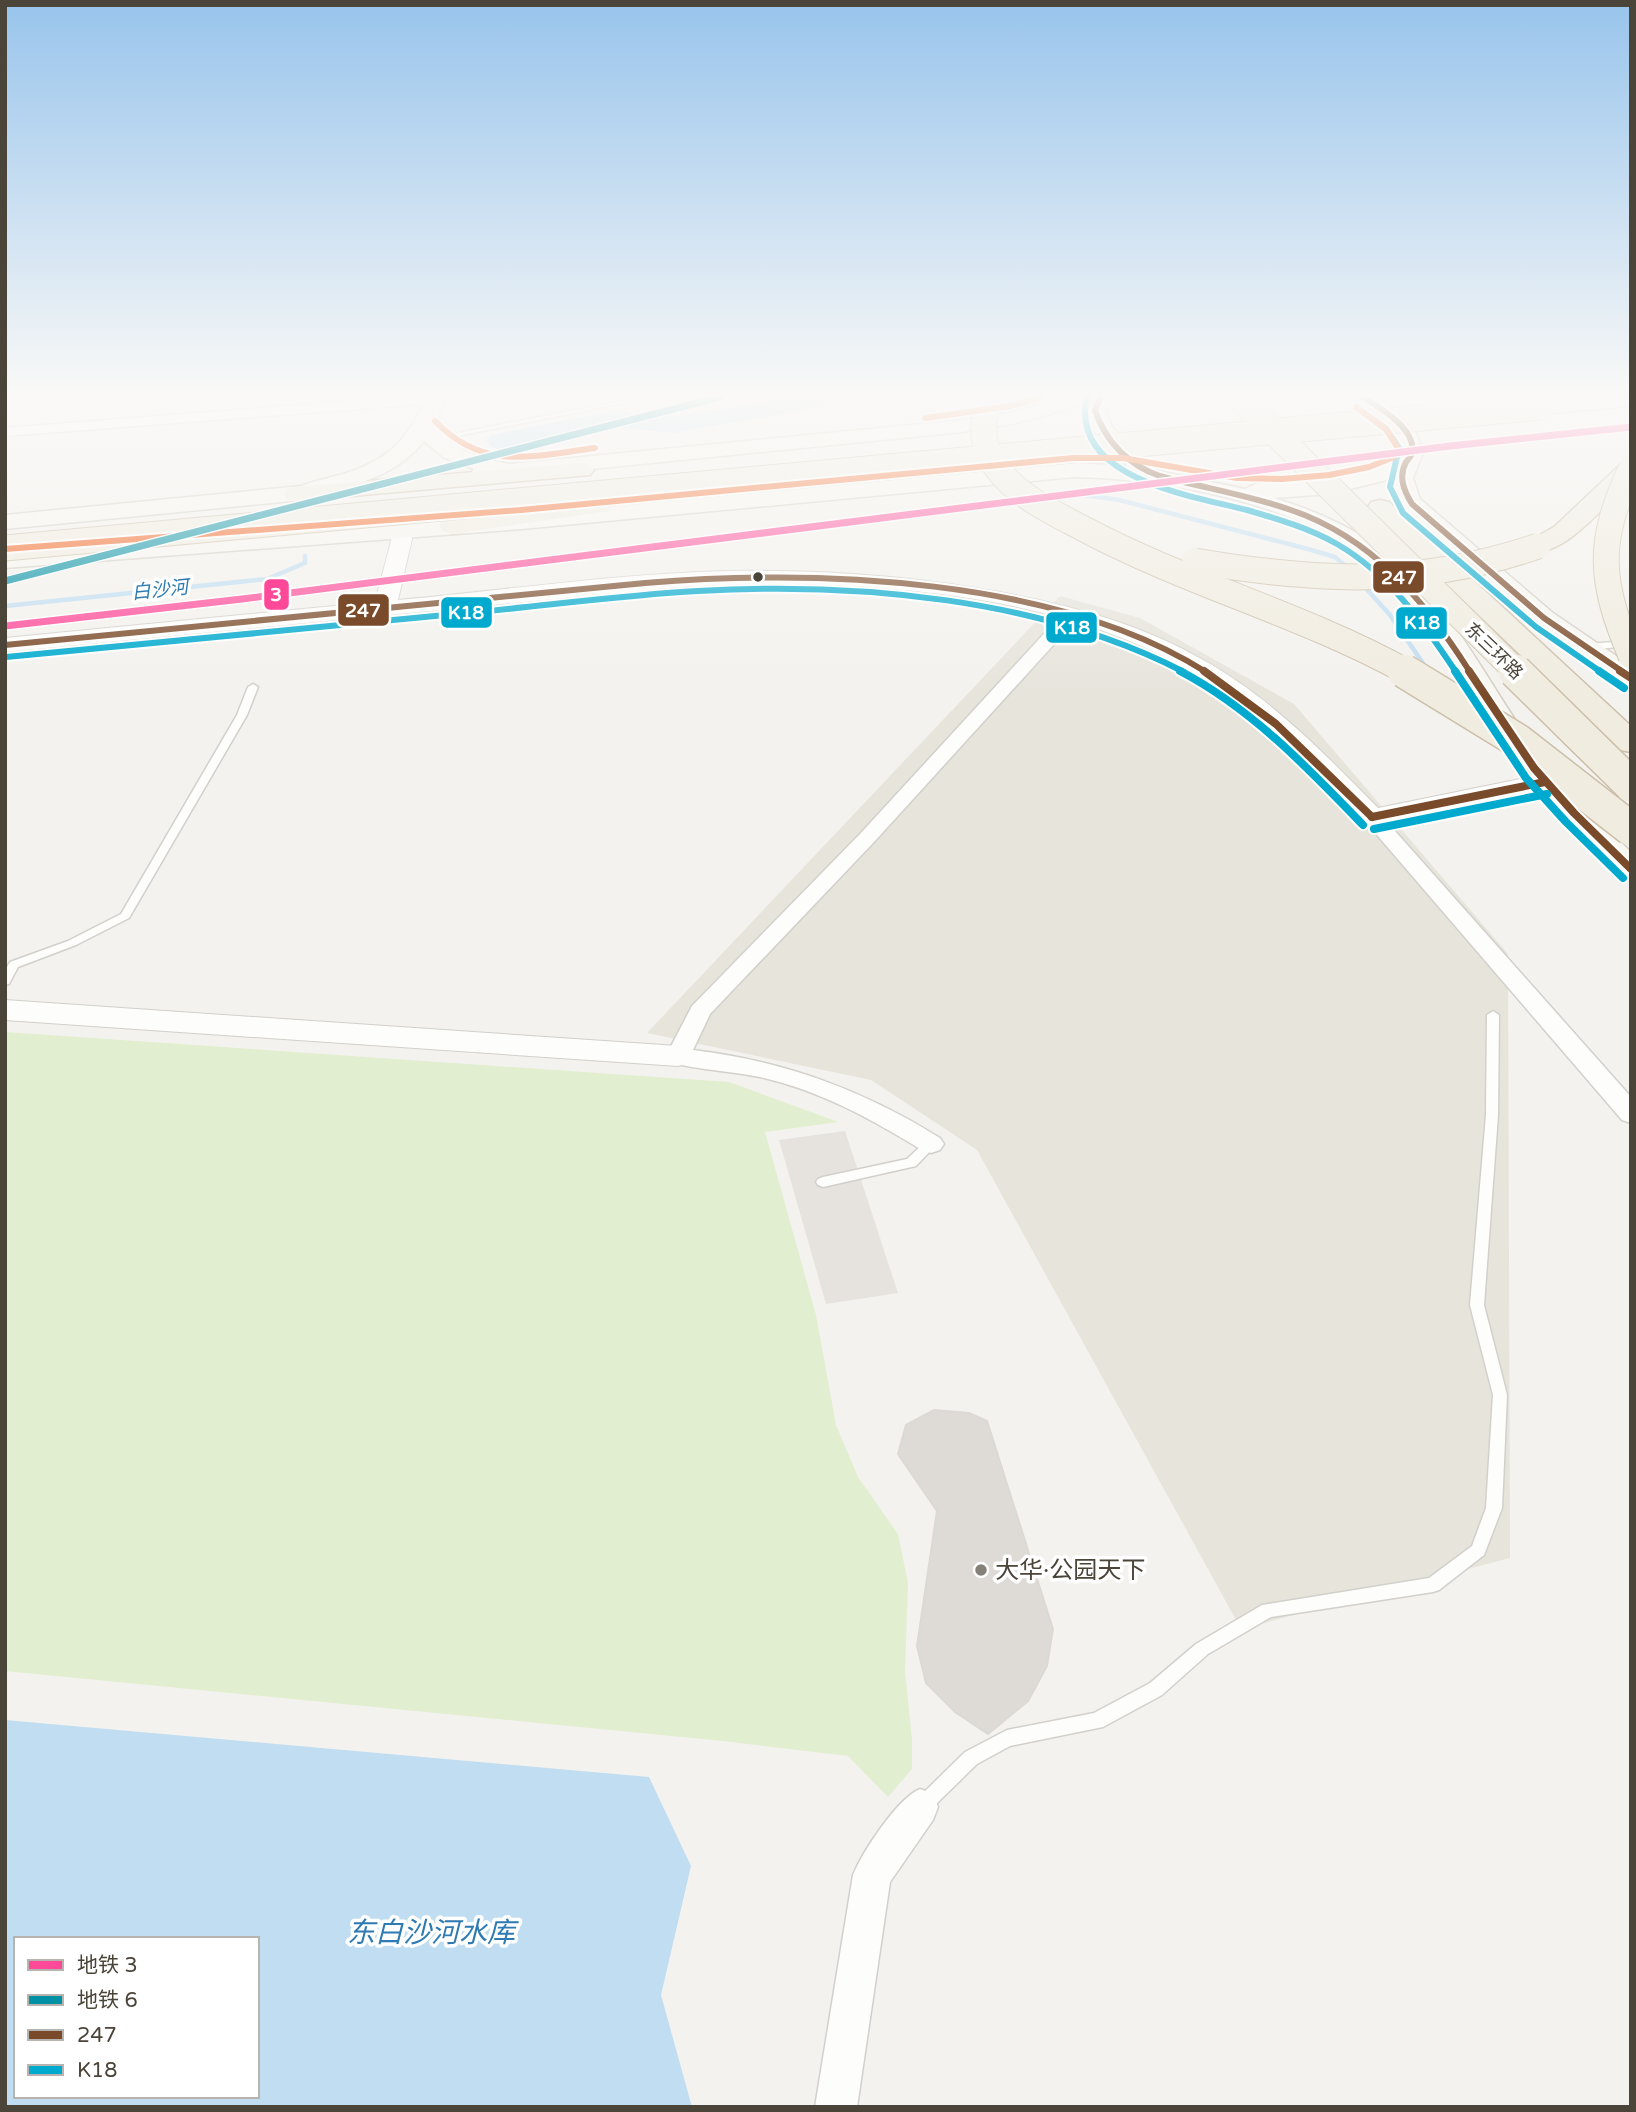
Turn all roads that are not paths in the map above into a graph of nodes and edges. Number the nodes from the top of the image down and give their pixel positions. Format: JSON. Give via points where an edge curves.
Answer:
{"nodes":[{"id":1,"x":280,"y":496,"type":"edge"},
{"id":2,"x":422,"y":496,"type":"edge"},
{"id":3,"x":534,"y":496,"type":"edge"},
{"id":4,"x":708,"y":496,"type":"edge"},
{"id":5,"x":803,"y":496,"type":"edge"},
{"id":6,"x":1027,"y":496,"type":"edge"},
{"id":7,"x":1231,"y":496,"type":"edge"},
{"id":8,"x":1338,"y":496,"type":"edge"},
{"id":9,"x":1369,"y":496,"type":"edge"},
{"id":10,"x":1405,"y":496,"type":"edge"},
{"id":11,"x":1602,"y":496,"type":"edge"},
{"id":12,"x":1618,"y":496,"type":"edge"},
{"id":13,"x":1054,"y":513,"type":"junction"},
{"id":14,"x":5,"y":522,"type":"edge"},
{"id":15,"x":452,"y":526,"type":"junction"},
{"id":16,"x":404,"y":530,"type":"junction"},
{"id":17,"x":5,"y":532,"type":"edge"},
{"id":18,"x":5,"y":548,"type":"edge"},
{"id":19,"x":5,"y":561,"type":"edge"},
{"id":20,"x":385,"y":607,"type":"junction"},
{"id":21,"x":1070,"y":616,"type":"junction"},
{"id":22,"x":1631,"y":644,"type":"edge"},
{"id":23,"x":5,"y":645,"type":"edge"},
{"id":24,"x":1585,"y":647,"type":"junction"},
{"id":25,"x":1631,"y":656,"type":"edge"},
{"id":26,"x":1631,"y":678,"type":"edge"},
{"id":27,"x":253,"y":687,"type":"dead end"},
{"id":28,"x":1631,"y":743,"type":"edge"},
{"id":29,"x":1631,"y":767,"type":"edge"},
{"id":30,"x":1545,"y":782,"type":"junction"},
{"id":31,"x":1631,"y":785,"type":"edge"},
{"id":32,"x":1371,"y":817,"type":"junction"},
{"id":33,"x":1631,"y":829,"type":"edge"},
{"id":34,"x":1631,"y":869,"type":"edge"},
{"id":35,"x":5,"y":981,"type":"edge"},
{"id":36,"x":5,"y":1010,"type":"edge"},
{"id":37,"x":1493,"y":1015,"type":"dead end"},
{"id":38,"x":678,"y":1056,"type":"junction"},
{"id":39,"x":1631,"y":1114,"type":"edge"},
{"id":40,"x":931,"y":1144,"type":"joint"},
{"id":41,"x":823,"y":1182,"type":"dead end"},
{"id":42,"x":920,"y":1807,"type":"joint"},
{"id":43,"x":836,"y":2107,"type":"edge"}],
"edges":[{"from":1,"to":14,"type":"main road"},
{"from":2,"to":17,"type":"highway","bridge":true},
{"from":3,"to":18,"type":"highway","bridge":true},
{"from":4,"to":15,"type":"highway","bridge":true},
{"from":5,"to":15,"type":"main road"},
{"from":6,"to":13,"type":"highway","bridge":true},
{"from":7,"to":30,"type":"main road","via":[[1323,524],[1383,562],[1444,635]]},
{"from":8,"to":31,"type":"highway","name":"东三环路","bridge":true},
{"from":9,"to":28,"type":"highway","name":"东三环路","bridge":true},
{"from":10,"to":24,"type":"main road","via":[[1495,578]]},
{"from":11,"to":13,"type":"highway","bridge":true,"via":[[1563,532],[1510,557],[1474,567],[1394,577],[1302,576],[1221,566],[1139,547]]},
{"from":12,"to":25,"type":"highway","bridge":true,"via":[[1606,528],[1605,555],[1615,618]]},
{"from":13,"to":33,"type":"highway","bridge":true,"via":[[1127,551],[1312,627],[1412,674],[1517,738]]},
{"from":15,"to":16,"type":"main road"},
{"from":16,"to":19,"type":"main road"},
{"from":16,"to":20,"type":"street"},
{"from":20,"to":21,"type":"street","via":[[725,578],[919,587],[1006,599]]},
{"from":20,"to":23,"type":"street"},
{"from":21,"to":32,"type":"street","via":[[1171,652],[1238,691],[1306,747]]},
{"from":21,"to":38,"type":"street","via":[[867,838],[700,1011]]},
{"from":22,"to":24,"type":"lane"},
{"from":24,"to":26,"type":"main road"},
{"from":27,"to":35,"type":"lane","via":[[242,715],[125,916],[14,965]]},
{"from":29,"to":30,"type":"street"},
{"from":30,"to":32,"type":"street"},
{"from":30,"to":34,"type":"main road"},
{"from":32,"to":39,"type":"street"},
{"from":36,"to":38,"type":"street"},
{"from":37,"to":42,"type":"lane","via":[[1492,1115],[1476,1305],[1500,1395],[1494,1508],[1478,1550],[1433,1584],[1268,1610],[1202,1649],[1156,1689],[1097,1721],[1007,1738],[971,1758]]},
{"from":38,"to":40,"type":"street","via":[[783,1075],[839,1094]]},
{"from":40,"to":41,"type":"lane","via":[[911,1164]]},
{"from":42,"to":43,"type":"street","via":[[872,1875]]}]}
